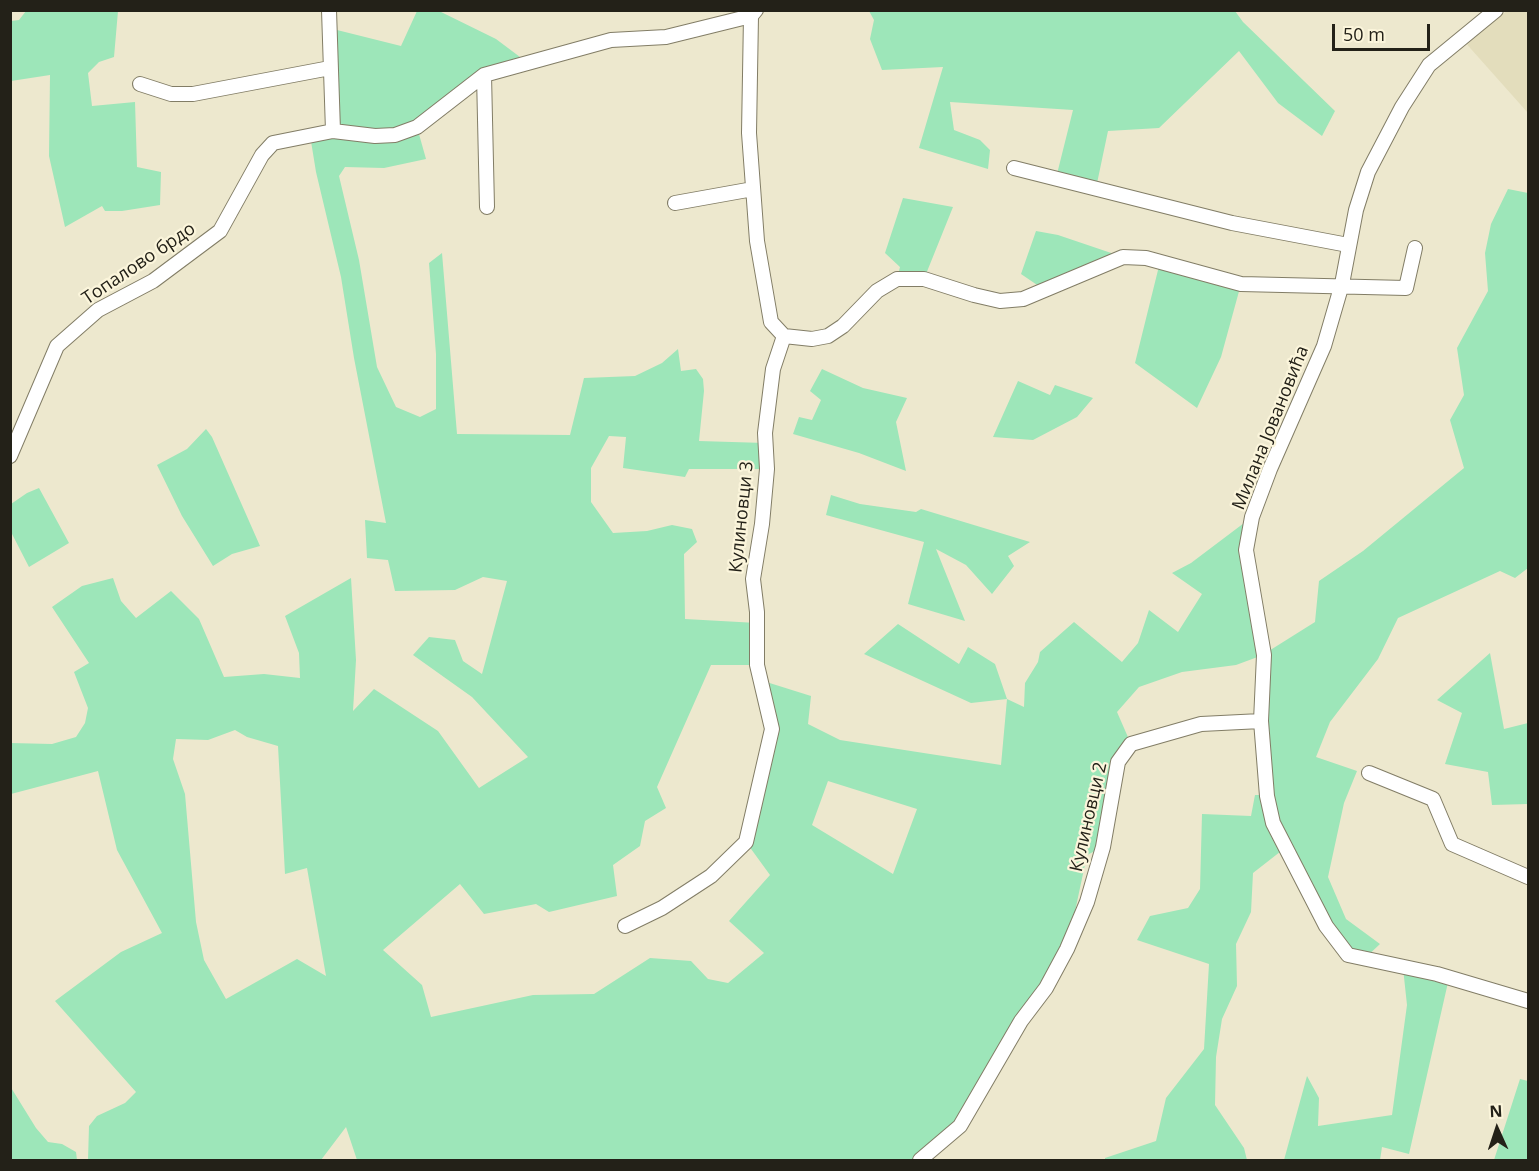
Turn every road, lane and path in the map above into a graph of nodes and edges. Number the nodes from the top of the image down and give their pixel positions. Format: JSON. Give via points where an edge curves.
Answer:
{"nodes":[{"id":1,"x":329,"y":10,"type":"edge"},
{"id":2,"x":1496,"y":10,"type":"edge"},
{"id":3,"x":753,"y":13,"type":"edge"},
{"id":4,"x":330,"y":68,"type":"junction"},
{"id":5,"x":484,"y":75,"type":"junction"},
{"id":6,"x":140,"y":84,"type":"dead end"},
{"id":7,"x":333,"y":131,"type":"junction"},
{"id":8,"x":1014,"y":168,"type":"dead end"},
{"id":9,"x":753,"y":189,"type":"junction"},
{"id":10,"x":675,"y":203,"type":"dead end"},
{"id":11,"x":487,"y":207,"type":"dead end"},
{"id":12,"x":1348,"y":244,"type":"junction"},
{"id":13,"x":1414,"y":248,"type":"dead end"},
{"id":14,"x":1342,"y":284,"type":"junction"},
{"id":15,"x":784,"y":336,"type":"junction"},
{"id":16,"x":10,"y":456,"type":"edge"},
{"id":17,"x":1261,"y":720,"type":"junction"},
{"id":18,"x":1369,"y":773,"type":"dead end"},
{"id":19,"x":1528,"y":877,"type":"edge"},
{"id":20,"x":625,"y":926,"type":"dead end"},
{"id":21,"x":1528,"y":1001,"type":"edge"},
{"id":22,"x":920,"y":1161,"type":"edge"}],
"edges":[{"from":1,"to":4,"type":"street"},
{"from":2,"to":12,"type":"street","name":"Милана Јовановића","via":[[1429,65],[1402,107],[1368,172]]},
{"from":3,"to":5,"type":"street","name":"Топалово брдо","via":[[666,37],[611,40]]},
{"from":3,"to":9,"type":"street","via":[[748,110]]},
{"from":4,"to":6,"type":"street","via":[[193,94],[171,94]]},
{"from":4,"to":7,"type":"street"},
{"from":5,"to":7,"type":"street","name":"Топалово брдо","via":[[417,127],[395,135],[375,136]]},
{"from":5,"to":11,"type":"street"},
{"from":7,"to":16,"type":"street","name":"Топалово брдо","via":[[273,143],[262,155],[220,231],[153,281],[98,310],[57,346]]},
{"from":8,"to":12,"type":"street","via":[[1232,223]]},
{"from":9,"to":10,"type":"street"},
{"from":9,"to":15,"type":"street","via":[[766,303],[771,322]]},
{"from":12,"to":14,"type":"street","name":"Милана Јовановића"},
{"from":13,"to":14,"type":"street","via":[[1406,288]]},
{"from":14,"to":15,"type":"street","via":[[1241,284],[1146,258],[1123,257],[1023,299],[1000,301],[924,279],[897,279],[877,291],[828,336]]},
{"from":14,"to":17,"type":"street","name":"Милана Јовановића","via":[[1324,346],[1252,517],[1246,550],[1264,655]]},
{"from":15,"to":20,"type":"street","name":"Кулиновци 3","via":[[773,369],[766,422],[767,469],[753,579],[757,664],[772,729],[746,842],[711,876],[662,908]]},
{"from":17,"to":21,"type":"street","name":"Милана Јовановића","via":[[1273,823],[1326,926],[1348,955],[1437,974]]},
{"from":17,"to":22,"type":"street","name":"Кулиновци 2","via":[[1201,724],[1131,744],[1118,762],[1104,847],[1067,949],[960,1126]]},
{"from":18,"to":19,"type":"street","via":[[1433,799],[1452,844]]}]}
